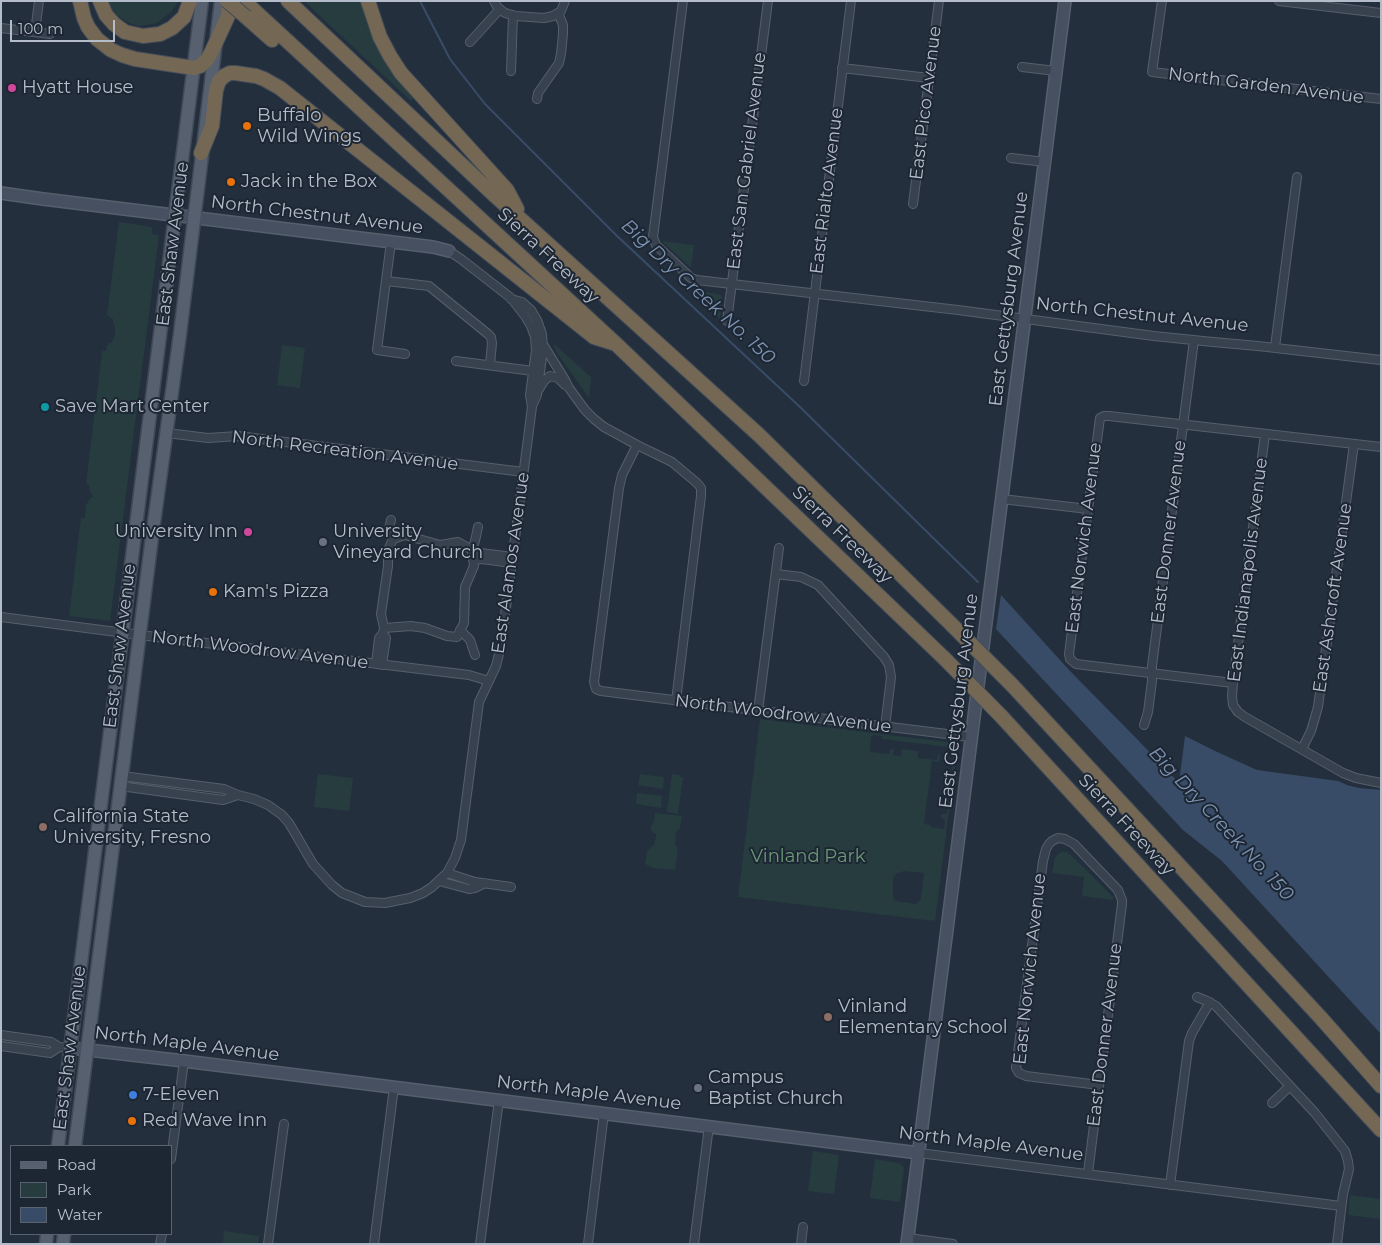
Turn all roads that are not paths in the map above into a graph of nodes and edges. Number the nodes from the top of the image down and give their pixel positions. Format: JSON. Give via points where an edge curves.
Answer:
{"nodes":[{"id":1,"x":39,"y":1,"type":"edge"},
{"id":2,"x":80,"y":1,"type":"edge"},
{"id":3,"x":100,"y":1,"type":"edge"},
{"id":4,"x":190,"y":1,"type":"edge"},
{"id":5,"x":202,"y":1,"type":"edge"},
{"id":6,"x":221,"y":1,"type":"edge"},
{"id":7,"x":228,"y":1,"type":"edge"},
{"id":8,"x":288,"y":1,"type":"edge"},
{"id":9,"x":368,"y":1,"type":"edge"},
{"id":10,"x":494,"y":1,"type":"edge"},
{"id":11,"x":565,"y":1,"type":"edge"},
{"id":12,"x":684,"y":1,"type":"edge"},
{"id":13,"x":768,"y":1,"type":"edge"},
{"id":14,"x":851,"y":1,"type":"edge"},
{"id":15,"x":939,"y":1,"type":"edge"},
{"id":16,"x":1065,"y":1,"type":"edge"},
{"id":17,"x":1162,"y":1,"type":"edge"},
{"id":18,"x":1279,"y":1,"type":"edge"},
{"id":19,"x":246,"y":8,"type":"edge"},
{"id":20,"x":500,"y":9,"type":"junction"},
{"id":21,"x":558,"y":13,"type":"junction"},
{"id":22,"x":1381,"y":13,"type":"edge"},
{"id":23,"x":513,"y":15,"type":"junction"},
{"id":24,"x":1,"y":28,"type":"edge"},
{"id":25,"x":35,"y":32,"type":"junction"},
{"id":26,"x":50,"y":34,"type":"dead end"},
{"id":27,"x":470,"y":42,"type":"dead end"},
{"id":28,"x":215,"y":46,"type":"junction"},
{"id":29,"x":1022,"y":67,"type":"dead end"},
{"id":30,"x":194,"y":68,"type":"junction"},
{"id":31,"x":842,"y":68,"type":"junction"},
{"id":32,"x":511,"y":71,"type":"dead end"},
{"id":33,"x":1056,"y":71,"type":"junction"},
{"id":34,"x":929,"y":78,"type":"junction"},
{"id":35,"x":538,"y":99,"type":"dead end"},
{"id":36,"x":1381,"y":100,"type":"edge"},
{"id":37,"x":201,"y":153,"type":"junction"},
{"id":38,"x":1011,"y":158,"type":"dead end"},
{"id":39,"x":1045,"y":162,"type":"junction"},
{"id":40,"x":1296,"y":177,"type":"dead end"},
{"id":41,"x":1,"y":193,"type":"edge"},
{"id":42,"x":913,"y":204,"type":"dead end"},
{"id":43,"x":175,"y":216,"type":"junction"},
{"id":44,"x":194,"y":218,"type":"junction"},
{"id":45,"x":522,"y":219,"type":"junction"},
{"id":46,"x":392,"y":242,"type":"junction"},
{"id":47,"x":449,"y":252,"type":"joint"},
{"id":48,"x":387,"y":281,"type":"junction"},
{"id":49,"x":731,"y":284,"type":"junction"},
{"id":50,"x":815,"y":294,"type":"junction"},
{"id":51,"x":511,"y":298,"type":"junction"},
{"id":52,"x":1024,"y":319,"type":"junction"},
{"id":53,"x":727,"y":321,"type":"dead end"},
{"id":54,"x":1194,"y":340,"type":"junction"},
{"id":55,"x":616,"y":344,"type":"junction"},
{"id":56,"x":544,"y":346,"type":"junction"},
{"id":57,"x":1275,"y":347,"type":"junction"},
{"id":58,"x":405,"y":354,"type":"dead end"},
{"id":59,"x":1381,"y":360,"type":"edge"},
{"id":60,"x":456,"y":361,"type":"dead end"},
{"id":61,"x":490,"y":365,"type":"junction"},
{"id":62,"x":533,"y":371,"type":"junction"},
{"id":63,"x":804,"y":381,"type":"dead end"},
{"id":64,"x":569,"y":388,"type":"junction"},
{"id":65,"x":537,"y":395,"type":"junction"},
{"id":66,"x":532,"y":408,"type":"junction"},
{"id":67,"x":1183,"y":425,"type":"junction"},
{"id":68,"x":166,"y":433,"type":"junction"},
{"id":69,"x":1265,"y":434,"type":"junction"},
{"id":70,"x":1354,"y":444,"type":"junction"},
{"id":71,"x":637,"y":445,"type":"junction"},
{"id":72,"x":1381,"y":447,"type":"edge"},
{"id":73,"x":523,"y":472,"type":"junction"},
{"id":74,"x":1002,"y":499,"type":"junction"},
{"id":75,"x":1088,"y":509,"type":"junction"},
{"id":76,"x":391,"y":520,"type":"dead end"},
{"id":77,"x":478,"y":527,"type":"dead end"},
{"id":78,"x":393,"y":539,"type":"junction"},
{"id":79,"x":779,"y":548,"type":"dead end"},
{"id":80,"x":472,"y":551,"type":"junction"},
{"id":81,"x":473,"y":560,"type":"junction"},
{"id":82,"x":513,"y":560,"type":"junction"},
{"id":83,"x":776,"y":574,"type":"junction"},
{"id":84,"x":1,"y":617,"type":"edge"},
{"id":85,"x":383,"y":630,"type":"junction"},
{"id":86,"x":460,"y":630,"type":"junction"},
{"id":87,"x":123,"y":633,"type":"junction"},
{"id":88,"x":140,"y":635,"type":"junction"},
{"id":89,"x":475,"y":656,"type":"dead end"},
{"id":90,"x":379,"y":664,"type":"junction"},
{"id":91,"x":1152,"y":673,"type":"junction"},
{"id":92,"x":489,"y":681,"type":"junction"},
{"id":93,"x":1233,"y":683,"type":"junction"},
{"id":94,"x":676,"y":701,"type":"junction"},
{"id":95,"x":758,"y":711,"type":"junction"},
{"id":96,"x":1144,"y":725,"type":"dead end"},
{"id":97,"x":886,"y":726,"type":"junction"},
{"id":98,"x":971,"y":737,"type":"junction"},
{"id":99,"x":1302,"y":749,"type":"junction"},
{"id":100,"x":121,"y":781,"type":"junction"},
{"id":101,"x":1381,"y":783,"type":"edge"},
{"id":102,"x":1055,"y":839,"type":"joint"},
{"id":103,"x":446,"y":873,"type":"junction"},
{"id":104,"x":439,"y":881,"type":"junction"},
{"id":105,"x":486,"y":883,"type":"junction"},
{"id":106,"x":511,"y":887,"type":"dead end"},
{"id":107,"x":1197,"y":997,"type":"dead end"},
{"id":108,"x":1210,"y":1002,"type":"junction"},
{"id":109,"x":1,"y":1035,"type":"edge"},
{"id":110,"x":1,"y":1046,"type":"edge"},
{"id":111,"x":65,"y":1048,"type":"junction"},
{"id":112,"x":88,"y":1050,"type":"junction"},
{"id":113,"x":184,"y":1061,"type":"junction"},
{"id":114,"x":1364,"y":1066,"type":"junction"},
{"id":115,"x":1381,"y":1078,"type":"edge"},
{"id":116,"x":1099,"y":1085,"type":"junction"},
{"id":117,"x":1290,"y":1086,"type":"junction"},
{"id":118,"x":1381,"y":1086,"type":"edge"},
{"id":119,"x":394,"y":1088,"type":"junction"},
{"id":120,"x":499,"y":1100,"type":"junction"},
{"id":121,"x":1272,"y":1103,"type":"dead end"},
{"id":122,"x":604,"y":1113,"type":"junction"},
{"id":123,"x":1365,"y":1113,"type":"junction"},
{"id":124,"x":284,"y":1124,"type":"dead end"},
{"id":125,"x":709,"y":1126,"type":"junction"},
{"id":126,"x":1381,"y":1130,"type":"edge"},
{"id":127,"x":1381,"y":1141,"type":"edge"},
{"id":128,"x":58,"y":1145,"type":"edge"},
{"id":129,"x":75,"y":1145,"type":"edge"},
{"id":130,"x":172,"y":1151,"type":"edge"},
{"id":131,"x":919,"y":1153,"type":"junction"},
{"id":132,"x":1088,"y":1173,"type":"junction"},
{"id":133,"x":1170,"y":1185,"type":"junction"},
{"id":134,"x":1341,"y":1206,"type":"junction"},
{"id":135,"x":803,"y":1227,"type":"dead end"},
{"id":136,"x":908,"y":1241,"type":"edge"},
{"id":137,"x":268,"y":1244,"type":"edge"},
{"id":138,"x":374,"y":1244,"type":"edge"},
{"id":139,"x":480,"y":1244,"type":"edge"},
{"id":140,"x":588,"y":1244,"type":"edge"},
{"id":141,"x":694,"y":1244,"type":"edge"},
{"id":142,"x":801,"y":1244,"type":"edge"},
{"id":143,"x":953,"y":1244,"type":"edge"},
{"id":144,"x":1337,"y":1244,"type":"edge"}],
"edges":[{"from":1,"to":25,"type":"street"},
{"from":2,"to":30,"type":"highway","via":[[84,18],[93,34],[111,50],[135,59]]},
{"from":3,"to":4,"type":"highway","via":[[114,24],[124,32],[143,36],[160,34],[172,28],[188,11]]},
{"from":5,"to":30,"type":"main road","name":"East Shaw Avenue"},
{"from":6,"to":28,"type":"main road","name":"East Shaw Avenue"},
{"from":7,"to":19,"type":"highway","name":"Sierra Freeway","bridge":true},
{"from":7,"to":28,"type":"highway","via":[[228,16]]},
{"from":8,"to":45,"type":"highway","name":"Sierra Freeway"},
{"from":9,"to":45,"type":"highway","via":[[380,37],[401,73],[507,190]]},
{"from":10,"to":20,"type":"street"},
{"from":11,"to":21,"type":"street"},
{"from":12,"to":49,"type":"street","name":"North Chestnut Avenue","via":[[653,237],[656,245],[691,278]]},
{"from":13,"to":49,"type":"street","name":"East San Gabriel Avenue"},
{"from":14,"to":31,"type":"street","name":"East Rialto Avenue"},
{"from":15,"to":34,"type":"street","name":"East Pico Avenue"},
{"from":16,"to":33,"type":"street","name":"East Gettysburg Avenue"},
{"from":17,"to":36,"type":"street","name":"North Garden Avenue","via":[[1152,72]]},
{"from":18,"to":22,"type":"street"},
{"from":19,"to":55,"type":"highway","name":"Sierra Freeway","via":[[294,59],[322,74]]},
{"from":20,"to":23,"type":"street"},
{"from":20,"to":27,"type":"street"},
{"from":21,"to":23,"type":"street","via":[[544,18]]},
{"from":21,"to":35,"type":"street","via":[[564,34],[559,63],[538,93]]},
{"from":23,"to":32,"type":"street"},
{"from":24,"to":25,"type":"street"},
{"from":25,"to":26,"type":"street"},
{"from":28,"to":30,"type":"highway","via":[[206,61]]},
{"from":28,"to":37,"type":"main road","name":"East Shaw Avenue"},
{"from":29,"to":33,"type":"street"},
{"from":30,"to":43,"type":"main road","name":"East Shaw Avenue"},
{"from":31,"to":34,"type":"street"},
{"from":31,"to":50,"type":"street","name":"East Rialto Avenue"},
{"from":33,"to":39,"type":"street","name":"East Gettysburg Avenue"},
{"from":34,"to":42,"type":"street","name":"East Pico Avenue"},
{"from":37,"to":44,"type":"main road","name":"East Shaw Avenue"},
{"from":37,"to":55,"type":"highway","via":[[212,126],[219,81],[235,72],[264,79],[280,88],[594,337]]},
{"from":38,"to":39,"type":"street"},
{"from":39,"to":52,"type":"street","name":"East Gettysburg Avenue"},
{"from":40,"to":57,"type":"street"},
{"from":41,"to":43,"type":"street","name":"North Chestnut Avenue"},
{"from":43,"to":44,"type":"street","name":"North Chestnut Avenue"},
{"from":43,"to":87,"type":"main road","name":"East Shaw Avenue"},
{"from":44,"to":46,"type":"street","name":"North Chestnut Avenue"},
{"from":44,"to":68,"type":"main road","name":"East Shaw Avenue"},
{"from":45,"to":114,"type":"highway","name":"Sierra Freeway","bridge":true,"via":[[759,435],[1012,685]]},
{"from":46,"to":47,"type":"street","name":"North Chestnut Avenue","via":[[441,248]]},
{"from":46,"to":48,"type":"street"},
{"from":47,"to":51,"type":"street"},
{"from":48,"to":58,"type":"street","via":[[377,350]]},
{"from":48,"to":61,"type":"street","via":[[429,286],[488,334],[492,343]]},
{"from":49,"to":50,"type":"street","name":"North Chestnut Avenue"},
{"from":49,"to":53,"type":"street","name":"East San Gabriel Avenue"},
{"from":50,"to":52,"type":"street","name":"North Chestnut Avenue"},
{"from":50,"to":63,"type":"street","name":"East Rialto Avenue"},
{"from":51,"to":56,"type":"street","via":[[522,302],[534,315]]},
{"from":51,"to":62,"type":"street","via":[[529,320],[534,332]]},
{"from":52,"to":54,"type":"street","name":"North Chestnut Avenue"},
{"from":52,"to":74,"type":"street","name":"East Gettysburg Avenue"},
{"from":54,"to":57,"type":"street","name":"North Chestnut Avenue"},
{"from":54,"to":67,"type":"street","name":"East Donner Avenue"},
{"from":55,"to":123,"type":"highway","name":"Sierra Freeway","bridge":true,"via":[[1002,717]]},
{"from":56,"to":64,"type":"street"},
{"from":56,"to":65,"type":"street"},
{"from":57,"to":59,"type":"street","name":"North Chestnut Avenue"},
{"from":60,"to":61,"type":"street"},
{"from":61,"to":62,"type":"street"},
{"from":62,"to":66,"type":"street"},
{"from":64,"to":65,"type":"street","via":[[558,378],[550,376],[542,382]]},
{"from":64,"to":71,"type":"street","via":[[594,419]]},
{"from":65,"to":66,"type":"street"},
{"from":66,"to":73,"type":"street","name":"East Alamos Avenue"},
{"from":67,"to":69,"type":"street"},
{"from":67,"to":75,"type":"street","name":"East Norwich Avenue","via":[[1102,416]]},
{"from":67,"to":91,"type":"street","name":"East Donner Avenue"},
{"from":68,"to":73,"type":"street","name":"North Recreation Avenue","via":[[208,438],[238,436]]},
{"from":68,"to":88,"type":"main road","name":"East Shaw Avenue"},
{"from":69,"to":70,"type":"street"},
{"from":69,"to":93,"type":"street","name":"East Indianapolis Avenue"},
{"from":70,"to":72,"type":"street"},
{"from":70,"to":99,"type":"street","name":"East Ashcroft Avenue","via":[[1318,707]]},
{"from":71,"to":94,"type":"street","via":[[675,464],[701,490]]},
{"from":71,"to":94,"type":"street","name":"North Woodrow Avenue","via":[[618,488],[594,682],[596,689],[601,691]]},
{"from":73,"to":82,"type":"street","name":"East Alamos Avenue"},
{"from":74,"to":75,"type":"street"},
{"from":74,"to":98,"type":"street","name":"East Gettysburg Avenue"},
{"from":75,"to":91,"type":"street","name":"East Norwich Avenue","via":[[1069,654],[1071,660],[1076,664]]},
{"from":76,"to":78,"type":"street","via":[[389,529]]},
{"from":77,"to":80,"type":"street"},
{"from":78,"to":80,"type":"street","via":[[405,536],[440,545],[458,542]]},
{"from":78,"to":85,"type":"street","via":[[388,550],[381,614]]},
{"from":79,"to":83,"type":"street"},
{"from":80,"to":81,"type":"street"},
{"from":80,"to":82,"type":"street"},
{"from":81,"to":82,"type":"street"},
{"from":81,"to":86,"type":"street","via":[[474,566],[465,587],[464,623]]},
{"from":82,"to":92,"type":"street","name":"East Alamos Avenue","via":[[502,646]]},
{"from":83,"to":95,"type":"street"},
{"from":83,"to":97,"type":"street","via":[[801,577],[818,585],[884,657],[891,677]]},
{"from":84,"to":87,"type":"street","name":"North Woodrow Avenue"},
{"from":85,"to":86,"type":"street","via":[[411,626],[457,637]]},
{"from":85,"to":90,"type":"street","via":[[379,638]]},
{"from":86,"to":89,"type":"street","via":[[470,640]]},
{"from":87,"to":88,"type":"street","name":"North Woodrow Avenue"},
{"from":87,"to":111,"type":"main road","name":"East Shaw Avenue"},
{"from":88,"to":90,"type":"street","name":"North Woodrow Avenue"},
{"from":88,"to":100,"type":"main road","name":"East Shaw Avenue"},
{"from":90,"to":92,"type":"street","name":"North Woodrow Avenue","via":[[469,675]]},
{"from":91,"to":93,"type":"street"},
{"from":91,"to":96,"type":"street","name":"East Donner Avenue"},
{"from":92,"to":103,"type":"street","name":"East Alamos Avenue","via":[[478,706],[459,847]]},
{"from":93,"to":99,"type":"street","name":"East Indianapolis Avenue","via":[[1233,705],[1238,712]]},
{"from":94,"to":95,"type":"street","name":"North Woodrow Avenue"},
{"from":95,"to":97,"type":"street","name":"North Woodrow Avenue"},
{"from":97,"to":98,"type":"street","name":"North Woodrow Avenue"},
{"from":98,"to":131,"type":"street","name":"East Gettysburg Avenue"},
{"from":99,"to":101,"type":"street","via":[[1343,773]]},
{"from":100,"to":104,"type":"street","name":"East Alamos Avenue","via":[[223,800],[238,795],[261,802],[282,815],[320,873],[342,893],[354,898],[375,903],[396,902],[423,893]]},
{"from":100,"to":112,"type":"main road","name":"East Shaw Avenue"},
{"from":102,"to":116,"type":"street","name":"East Donner Avenue","via":[[1065,839],[1074,844],[1121,896]]},
{"from":102,"to":116,"type":"street","name":"East Norwich Avenue","via":[[1046,849],[1043,861],[1016,1068],[1026,1076]]},
{"from":103,"to":104,"type":"street","name":"East Alamos Avenue"},
{"from":103,"to":105,"type":"street"},
{"from":104,"to":105,"type":"street","via":[[470,890]]},
{"from":105,"to":106,"type":"street"},
{"from":107,"to":108,"type":"street"},
{"from":108,"to":117,"type":"street"},
{"from":108,"to":133,"type":"street","via":[[1189,1041]]},
{"from":109,"to":111,"type":"street","via":[[52,1042]]},
{"from":110,"to":111,"type":"street","via":[[50,1053]]},
{"from":111,"to":112,"type":"street","name":"North Maple Avenue"},
{"from":111,"to":128,"type":"main road","name":"East Shaw Avenue"},
{"from":112,"to":113,"type":"street","name":"North Maple Avenue"},
{"from":112,"to":129,"type":"main road","name":"East Shaw Avenue"},
{"from":113,"to":119,"type":"street","name":"North Maple Avenue"},
{"from":113,"to":130,"type":"street"},
{"from":114,"to":115,"type":"highway"},
{"from":114,"to":118,"type":"highway","name":"Sierra Freeway"},
{"from":116,"to":132,"type":"street","name":"East Donner Avenue"},
{"from":117,"to":121,"type":"street"},
{"from":117,"to":134,"type":"street","via":[[1345,1151],[1349,1169]]},
{"from":119,"to":120,"type":"street","name":"North Maple Avenue"},
{"from":119,"to":138,"type":"street"},
{"from":120,"to":122,"type":"street","name":"North Maple Avenue"},
{"from":120,"to":139,"type":"street"},
{"from":122,"to":125,"type":"street","name":"North Maple Avenue"},
{"from":122,"to":140,"type":"street"},
{"from":123,"to":126,"type":"highway","name":"Sierra Freeway"},
{"from":123,"to":127,"type":"highway"},
{"from":124,"to":137,"type":"street"},
{"from":125,"to":131,"type":"street","name":"North Maple Avenue"},
{"from":125,"to":141,"type":"street"},
{"from":131,"to":132,"type":"street","name":"North Maple Avenue"},
{"from":131,"to":136,"type":"street","name":"East Gettysburg Avenue"},
{"from":132,"to":133,"type":"street","name":"North Maple Avenue"},
{"from":133,"to":134,"type":"street","name":"North Maple Avenue"},
{"from":134,"to":144,"type":"street"},
{"from":135,"to":142,"type":"street"},
{"from":136,"to":143,"type":"street"}]}
